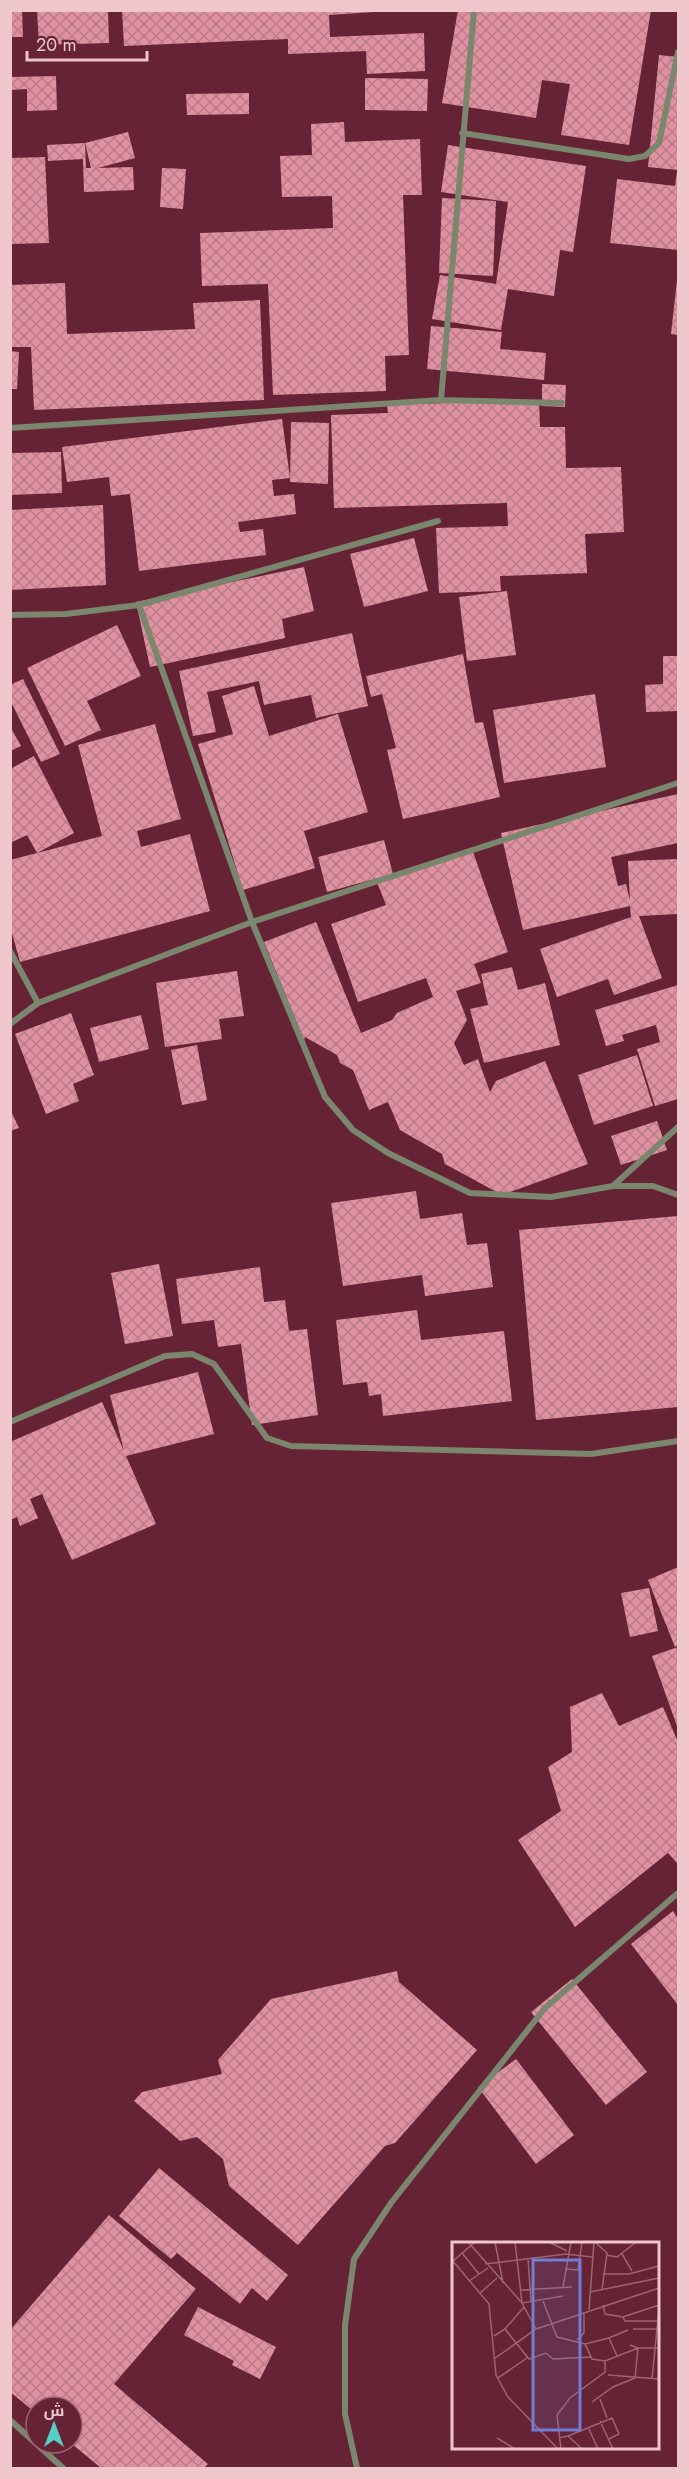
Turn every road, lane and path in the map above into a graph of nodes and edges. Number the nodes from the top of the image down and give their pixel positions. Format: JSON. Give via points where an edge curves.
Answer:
{"nodes":[{"id":1,"x":474,"y":10,"type":"edge"},
{"id":2,"x":678,"y":52,"type":"edge"},
{"id":3,"x":462,"y":132,"type":"junction"},
{"id":4,"x":441,"y":400,"type":"junction"},
{"id":5,"x":562,"y":403,"type":"dead end"},
{"id":6,"x":10,"y":428,"type":"edge"},
{"id":7,"x":438,"y":521,"type":"dead end"},
{"id":8,"x":139,"y":605,"type":"junction"},
{"id":9,"x":10,"y":615,"type":"edge"},
{"id":10,"x":678,"y":783,"type":"edge"},
{"id":11,"x":252,"y":922,"type":"junction"},
{"id":12,"x":10,"y":951,"type":"edge"},
{"id":13,"x":38,"y":1003,"type":"junction"},
{"id":14,"x":10,"y":1024,"type":"edge"},
{"id":15,"x":678,"y":1127,"type":"edge"},
{"id":16,"x":613,"y":1186,"type":"junction"},
{"id":17,"x":678,"y":1195,"type":"edge"},
{"id":18,"x":10,"y":1422,"type":"edge"},
{"id":19,"x":678,"y":1441,"type":"edge"},
{"id":20,"x":678,"y":1893,"type":"edge"},
{"id":21,"x":10,"y":2420,"type":"edge"},
{"id":22,"x":63,"y":2469,"type":"edge"},
{"id":23,"x":357,"y":2469,"type":"edge"}],
"edges":[{"from":1,"to":3,"type":"street"},
{"from":2,"to":3,"type":"street","via":[[659,142],[645,156],[628,159]]},
{"from":3,"to":4,"type":"street"},
{"from":4,"to":5,"type":"street"},
{"from":4,"to":6,"type":"street"},
{"from":7,"to":8,"type":"street"},
{"from":8,"to":9,"type":"street","via":[[66,614]]},
{"from":8,"to":11,"type":"street"},
{"from":10,"to":11,"type":"street"},
{"from":11,"to":13,"type":"street"},
{"from":11,"to":16,"type":"street","via":[[324,1097],[353,1130],[388,1153],[470,1192],[551,1197]]},
{"from":12,"to":13,"type":"street"},
{"from":13,"to":14,"type":"street"},
{"from":15,"to":16,"type":"street"},
{"from":16,"to":17,"type":"street","via":[[653,1186]]},
{"from":18,"to":19,"type":"street","via":[[165,1356],[192,1354],[214,1364],[267,1438],[291,1446],[591,1454]]},
{"from":20,"to":23,"type":"street","via":[[545,2008],[391,2203],[354,2259],[345,2325],[345,2414]]},
{"from":21,"to":22,"type":"street"}]}
